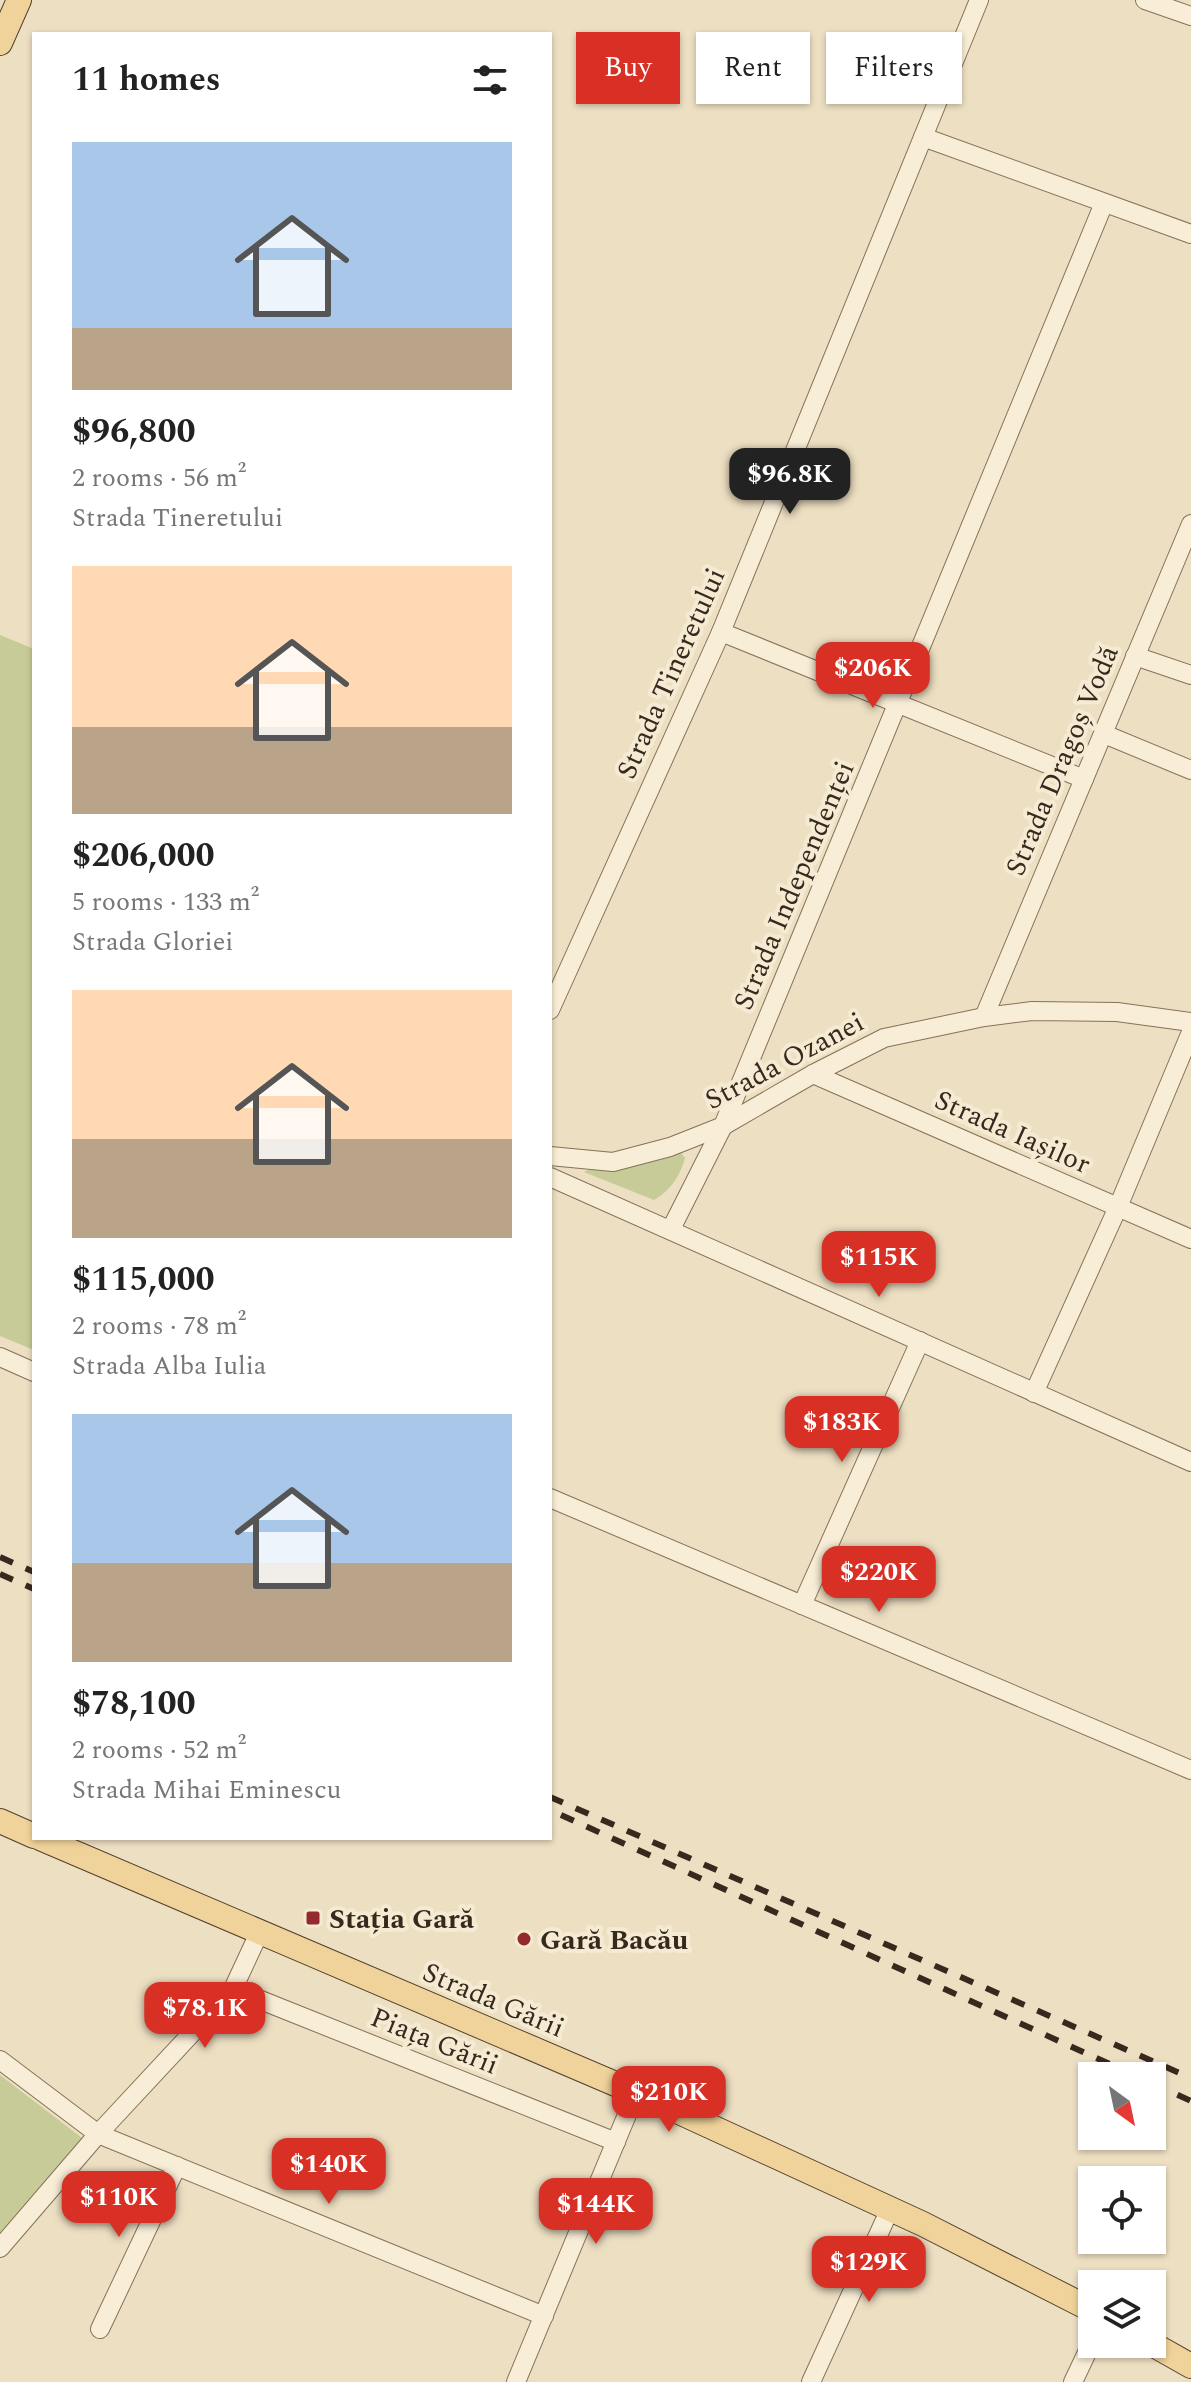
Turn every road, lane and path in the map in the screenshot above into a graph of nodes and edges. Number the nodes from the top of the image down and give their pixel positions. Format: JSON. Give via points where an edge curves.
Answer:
{"nodes":[{"id":1,"x":19,"y":0,"type":"edge"},
{"id":2,"x":979,"y":0,"type":"edge"},
{"id":3,"x":1145,"y":0,"type":"edge"},
{"id":4,"x":1191,"y":16,"type":"edge"},
{"id":5,"x":0,"y":43,"type":"edge"},
{"id":6,"x":923,"y":137,"type":"junction"},
{"id":7,"x":1104,"y":203,"type":"junction"},
{"id":8,"x":1191,"y":234,"type":"edge"},
{"id":9,"x":1191,"y":524,"type":"edge"},
{"id":10,"x":721,"y":632,"type":"junction"},
{"id":11,"x":1135,"y":656,"type":"junction"},
{"id":12,"x":1191,"y":675,"type":"edge"},
{"id":13,"x":898,"y":705,"type":"junction"},
{"id":14,"x":1104,"y":734,"type":"junction"},
{"id":15,"x":1191,"y":770,"type":"edge"},
{"id":16,"x":1084,"y":779,"type":"junction"},
{"id":17,"x":552,"y":1006,"type":"edge"},
{"id":18,"x":984,"y":1017,"type":"junction"},
{"id":19,"x":1191,"y":1022,"type":"edge"},
{"id":20,"x":1191,"y":1032,"type":"edge"},
{"id":21,"x":813,"y":1074,"type":"junction"},
{"id":22,"x":723,"y":1126,"type":"junction"},
{"id":23,"x":552,"y":1156,"type":"edge"},
{"id":24,"x":552,"y":1178,"type":"edge"},
{"id":25,"x":1118,"y":1207,"type":"junction"},
{"id":26,"x":671,"y":1229,"type":"junction"},
{"id":27,"x":1191,"y":1239,"type":"edge"},
{"id":28,"x":920,"y":1341,"type":"junction"},
{"id":29,"x":0,"y":1357,"type":"edge"},
{"id":30,"x":32,"y":1371,"type":"edge"},
{"id":31,"x":1034,"y":1393,"type":"junction"},
{"id":32,"x":1191,"y":1462,"type":"edge"},
{"id":33,"x":552,"y":1499,"type":"edge"},
{"id":34,"x":802,"y":1605,"type":"junction"},
{"id":35,"x":1191,"y":1770,"type":"edge"},
{"id":36,"x":0,"y":1821,"type":"edge"},
{"id":37,"x":32,"y":1835,"type":"edge"},
{"id":38,"x":45,"y":1840,"type":"edge"},
{"id":39,"x":260,"y":1931,"type":"junction"},
{"id":40,"x":233,"y":1989,"type":"junction"},
{"id":41,"x":0,"y":2060,"type":"edge"},
{"id":42,"x":636,"y":2093,"type":"junction"},
{"id":43,"x":98,"y":2134,"type":"junction"},
{"id":44,"x":616,"y":2142,"type":"junction"},
{"id":45,"x":177,"y":2166,"type":"junction"},
{"id":46,"x":890,"y":2209,"type":"junction"},
{"id":47,"x":0,"y":2248,"type":"edge"},
{"id":48,"x":1078,"y":2302,"type":"edge"},
{"id":49,"x":544,"y":2316,"type":"junction"},
{"id":50,"x":100,"y":2329,"type":"dead end"},
{"id":51,"x":1166,"y":2352,"type":"edge"},
{"id":52,"x":1084,"y":2358,"type":"edge"},
{"id":53,"x":1191,"y":2366,"type":"edge"},
{"id":54,"x":516,"y":2382,"type":"edge"},
{"id":55,"x":811,"y":2382,"type":"edge"},
{"id":56,"x":1073,"y":2382,"type":"edge"}],
"edges":[{"from":1,"to":5,"type":"main road"},
{"from":2,"to":6,"type":"street","name":"Strada Tineretului"},
{"from":3,"to":4,"type":"street"},
{"from":6,"to":7,"type":"street"},
{"from":6,"to":10,"type":"street","name":"Strada Tineretului"},
{"from":7,"to":8,"type":"street"},
{"from":7,"to":13,"type":"street","name":"Strada Independenței"},
{"from":9,"to":11,"type":"street","name":"Strada Dragoș Vodă"},
{"from":10,"to":13,"type":"street"},
{"from":10,"to":17,"type":"street","name":"Strada Tineretului"},
{"from":11,"to":12,"type":"street"},
{"from":11,"to":14,"type":"street","name":"Strada Dragoș Vodă"},
{"from":13,"to":16,"type":"street"},
{"from":13,"to":22,"type":"street","name":"Strada Independenței"},
{"from":14,"to":15,"type":"street"},
{"from":14,"to":16,"type":"street","name":"Strada Dragoș Vodă"},
{"from":16,"to":18,"type":"street","name":"Strada Dragoș Vodă"},
{"from":18,"to":19,"type":"street","name":"Strada Ozanei","via":[[1032,1011],[1117,1012]]},
{"from":18,"to":21,"type":"street","name":"Strada Ozanei","via":[[884,1038]]},
{"from":20,"to":25,"type":"street"},
{"from":21,"to":22,"type":"street","name":"Strada Ozanei"},
{"from":21,"to":25,"type":"street","name":"Strada Iașilor"},
{"from":22,"to":23,"type":"street","name":"Strada Ozanei","via":[[613,1162]]},
{"from":22,"to":26,"type":"street","name":"Strada Independenței"},
{"from":24,"to":26,"type":"street"},
{"from":25,"to":27,"type":"street","name":"Strada Iașilor"},
{"from":25,"to":31,"type":"street"},
{"from":26,"to":28,"type":"street"},
{"from":28,"to":31,"type":"street"},
{"from":28,"to":34,"type":"street"},
{"from":29,"to":30,"type":"street"},
{"from":31,"to":32,"type":"street"},
{"from":33,"to":34,"type":"street"},
{"from":34,"to":35,"type":"street"},
{"from":36,"to":37,"type":"main road"},
{"from":38,"to":39,"type":"main road","name":"Strada Gării"},
{"from":39,"to":40,"type":"street"},
{"from":39,"to":42,"type":"main road","name":"Strada Gării"},
{"from":40,"to":43,"type":"street"},
{"from":40,"to":44,"type":"street","name":"Piața Gării"},
{"from":41,"to":43,"type":"street"},
{"from":42,"to":44,"type":"street"},
{"from":42,"to":46,"type":"main road","name":"Strada Gării"},
{"from":43,"to":45,"type":"street"},
{"from":43,"to":47,"type":"street"},
{"from":44,"to":49,"type":"street"},
{"from":45,"to":49,"type":"street"},
{"from":45,"to":50,"type":"street"},
{"from":46,"to":48,"type":"main road","name":"Strada Gării"},
{"from":46,"to":55,"type":"street"},
{"from":49,"to":54,"type":"street"},
{"from":51,"to":53,"type":"main road"},
{"from":52,"to":56,"type":"street"}]}
